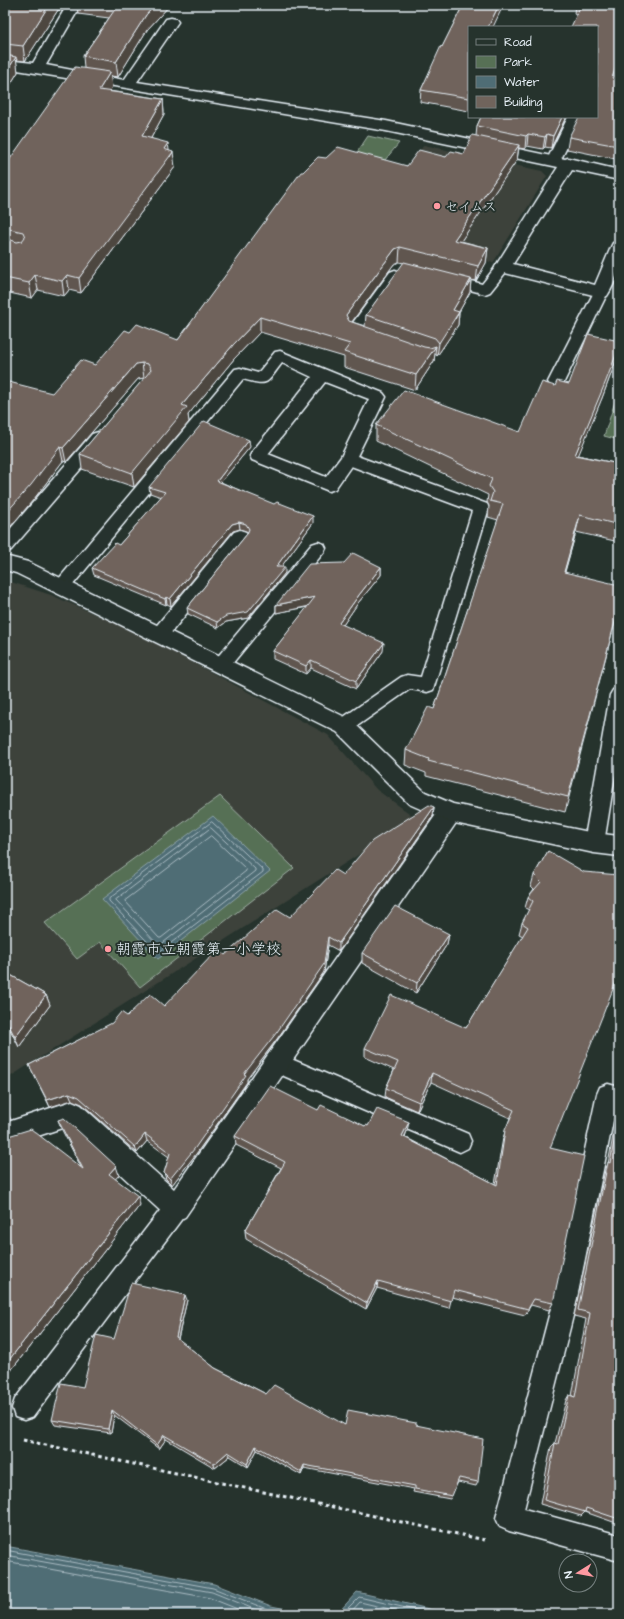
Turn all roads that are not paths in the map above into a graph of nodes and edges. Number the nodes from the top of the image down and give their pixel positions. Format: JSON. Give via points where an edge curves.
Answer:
{"nodes":[{"id":1,"x":74,"y":5,"type":"edge"},
{"id":2,"x":171,"y":22,"type":"dead end"},
{"id":3,"x":5,"y":64,"type":"edge"},
{"id":4,"x":37,"y":68,"type":"junction"},
{"id":5,"x":128,"y":85,"type":"junction"},
{"id":6,"x":575,"y":118,"type":"edge"},
{"id":7,"x":561,"y":162,"type":"junction"},
{"id":8,"x":619,"y":175,"type":"edge"},
{"id":9,"x":619,"y":247,"type":"edge"},
{"id":10,"x":503,"y":267,"type":"junction"},
{"id":11,"x":408,"y":270,"type":"edge"},
{"id":12,"x":431,"y":276,"type":"edge"},
{"id":13,"x":600,"y":292,"type":"junction"},
{"id":14,"x":384,"y":341,"type":"edge"},
{"id":15,"x":322,"y":375,"type":"junction"},
{"id":16,"x":556,"y":382,"type":"edge"},
{"id":17,"x":108,"y":426,"type":"edge"},
{"id":18,"x":348,"y":459,"type":"junction"},
{"id":19,"x":240,"y":536,"type":"dead end"},
{"id":20,"x":5,"y":546,"type":"edge"},
{"id":21,"x":318,"y":548,"type":"dead end"},
{"id":22,"x":5,"y":563,"type":"edge"},
{"id":23,"x":61,"y":587,"type":"junction"},
{"id":24,"x":159,"y":635,"type":"junction"},
{"id":25,"x":221,"y":665,"type":"junction"},
{"id":26,"x":619,"y":695,"type":"edge"},
{"id":27,"x":344,"y":726,"type":"junction"},
{"id":28,"x":450,"y":813,"type":"junction"},
{"id":29,"x":594,"y":843,"type":"junction"},
{"id":30,"x":619,"y":846,"type":"edge"},
{"id":31,"x":277,"y":1063,"type":"junction"},
{"id":32,"x":619,"y":1098,"type":"edge"},
{"id":33,"x":5,"y":1135,"type":"edge"},
{"id":34,"x":460,"y":1141,"type":"dead end"},
{"id":35,"x":176,"y":1208,"type":"junction"},
{"id":36,"x":24,"y":1408,"type":"dead end"},
{"id":37,"x":619,"y":1548,"type":"edge"}],
"edges":[{"from":1,"to":4,"type":"street"},
{"from":2,"to":5,"type":"street"},
{"from":3,"to":4,"type":"street"},
{"from":4,"to":5,"type":"street"},
{"from":5,"to":7,"type":"street","via":[[386,126]]},
{"from":6,"to":7,"type":"lane"},
{"from":7,"to":8,"type":"street"},
{"from":7,"to":10,"type":"street"},
{"from":9,"to":13,"type":"street"},
{"from":10,"to":12,"type":"lane","via":[[485,289]]},
{"from":10,"to":13,"type":"street"},
{"from":11,"to":14,"type":"lane","via":[[400,268],[354,331]]},
{"from":13,"to":16,"type":"lane"},
{"from":15,"to":18,"type":"lane","via":[[378,397]]},
{"from":15,"to":18,"type":"lane","via":[[258,456],[329,485]]},
{"from":15,"to":23,"type":"lane","via":[[280,356],[261,379],[240,372]]},
{"from":17,"to":20,"type":"lane"},
{"from":18,"to":27,"type":"lane","via":[[481,508],[427,685],[407,682]]},
{"from":19,"to":24,"type":"lane"},
{"from":21,"to":25,"type":"lane"},
{"from":22,"to":23,"type":"street","via":[[21,567]]},
{"from":23,"to":24,"type":"street"},
{"from":24,"to":25,"type":"street"},
{"from":25,"to":27,"type":"street"},
{"from":26,"to":29,"type":"lane"},
{"from":27,"to":28,"type":"street","via":[[417,798]]},
{"from":28,"to":29,"type":"street"},
{"from":28,"to":31,"type":"street"},
{"from":29,"to":30,"type":"street"},
{"from":31,"to":34,"type":"lane"},
{"from":31,"to":35,"type":"street"},
{"from":32,"to":37,"type":"lane","via":[[608,1094],[563,1308],[509,1518]]},
{"from":33,"to":35,"type":"street","via":[[72,1113]]},
{"from":35,"to":36,"type":"lane"}]}
